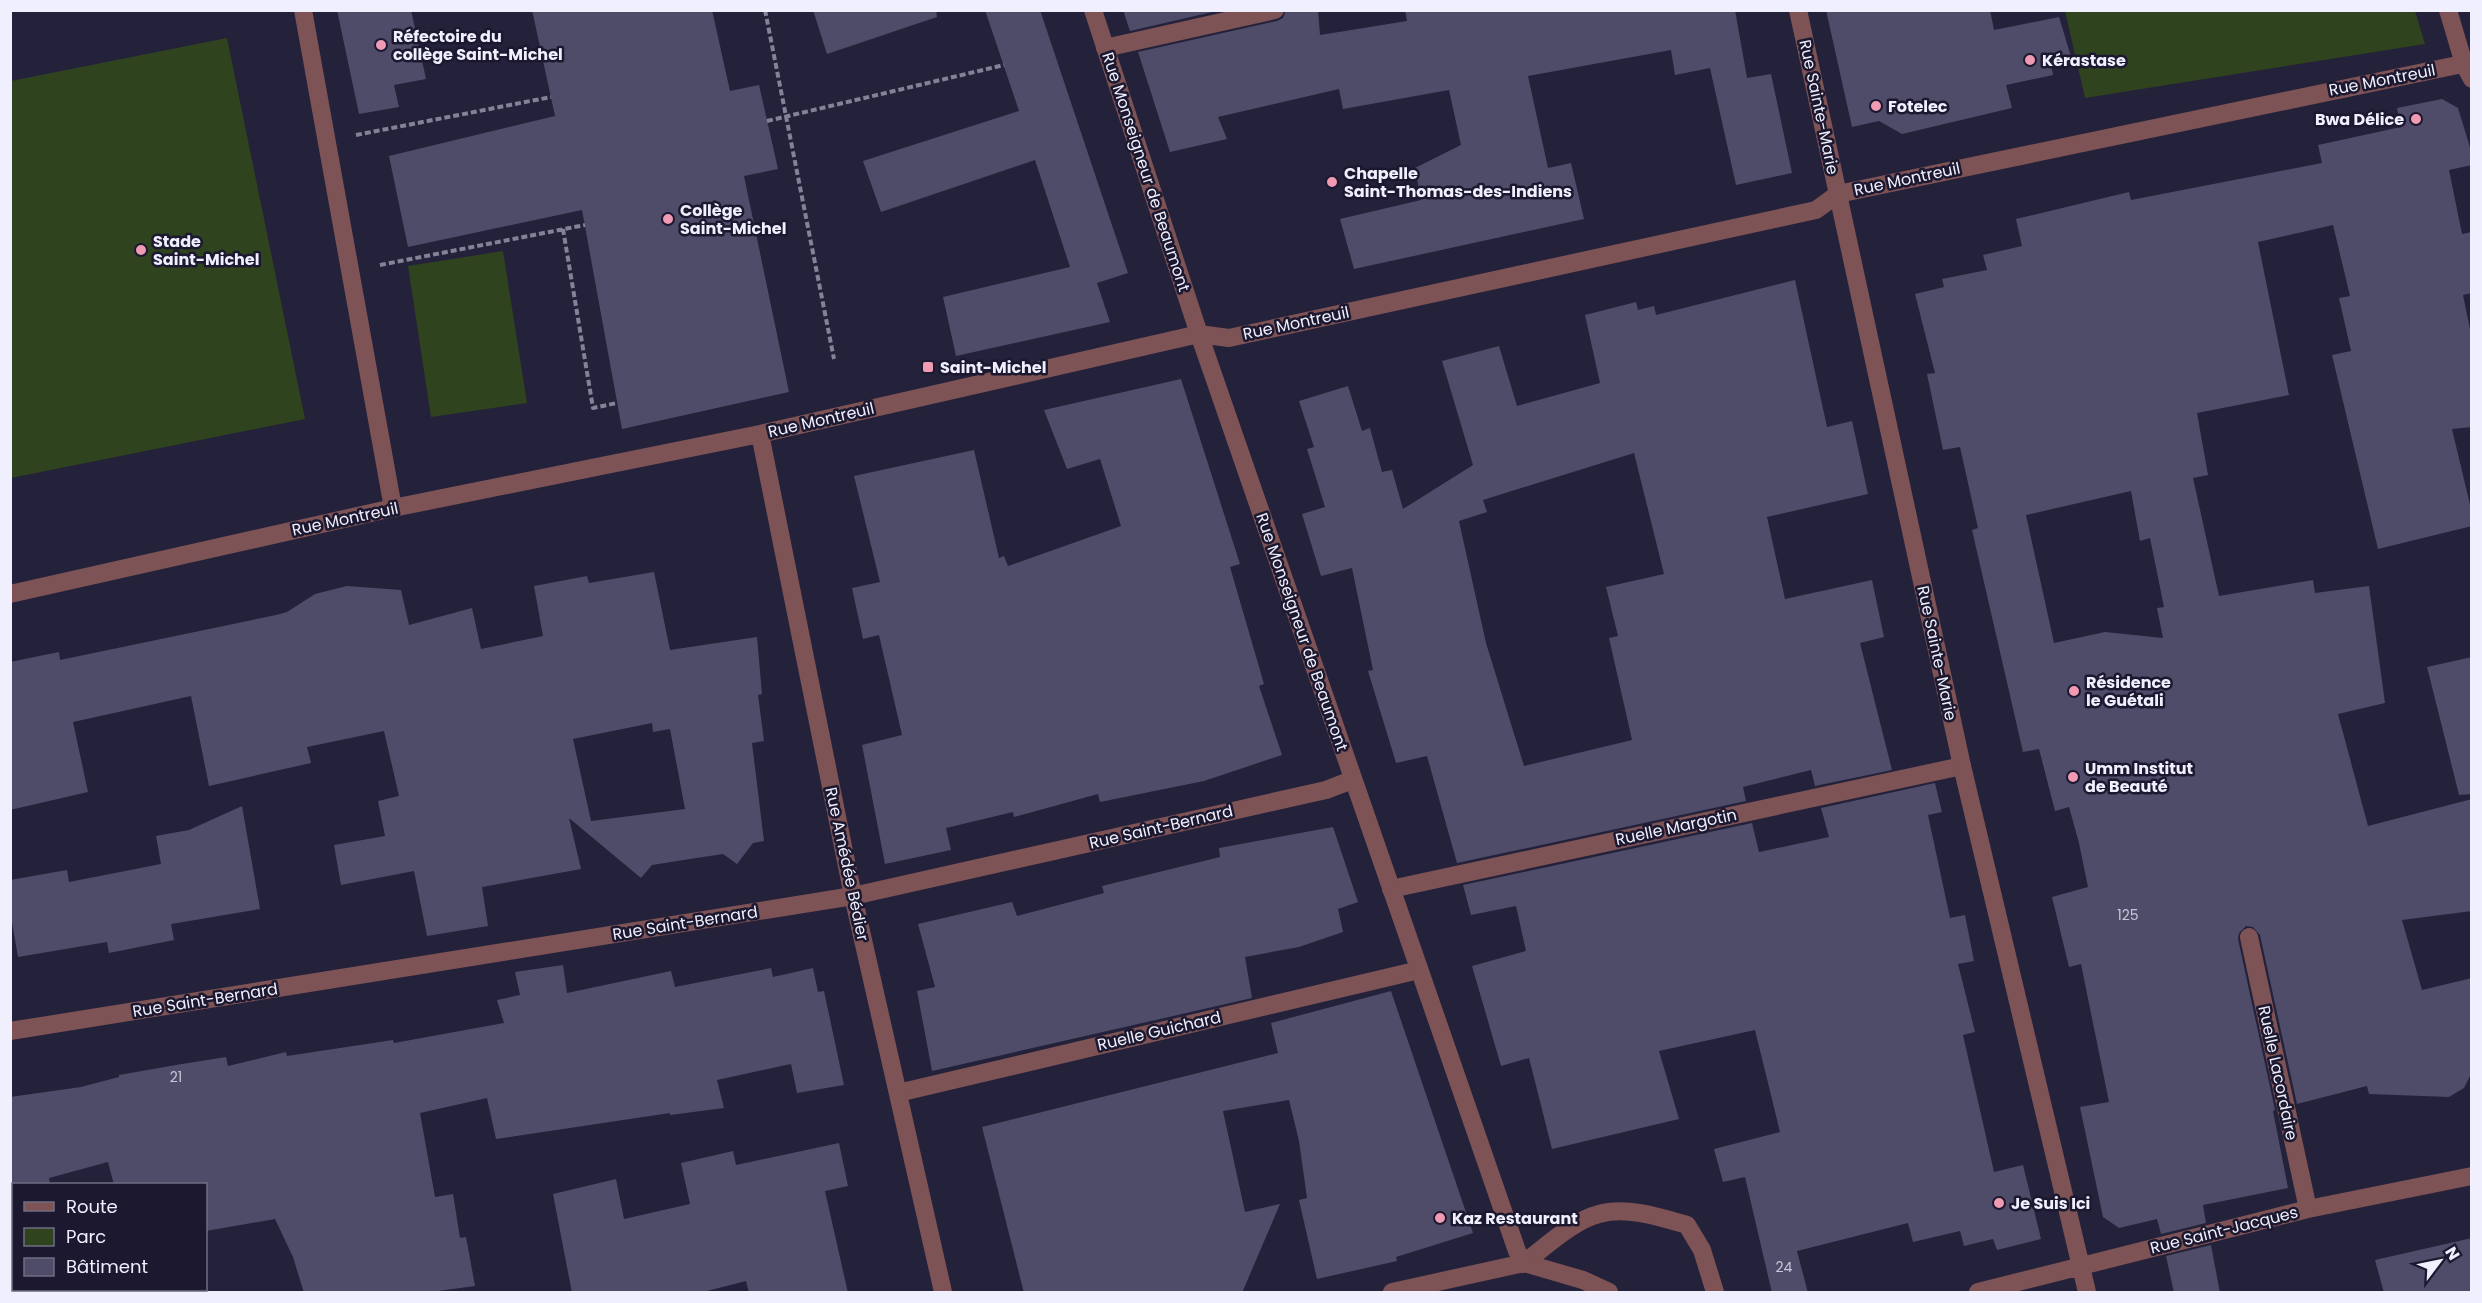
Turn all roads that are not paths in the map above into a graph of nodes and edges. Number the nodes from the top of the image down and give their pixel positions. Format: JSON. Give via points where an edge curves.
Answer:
{"nodes":[{"id":1,"x":303,"y":10,"type":"edge"},
{"id":2,"x":1093,"y":10,"type":"edge"},
{"id":3,"x":1275,"y":10,"type":"edge"},
{"id":4,"x":1798,"y":10,"type":"edge"},
{"id":5,"x":2448,"y":10,"type":"edge"},
{"id":6,"x":1106,"y":48,"type":"junction"},
{"id":7,"x":2469,"y":68,"type":"edge"},
{"id":8,"x":1838,"y":194,"type":"junction"},
{"id":9,"x":1199,"y":334,"type":"junction"},
{"id":10,"x":760,"y":434,"type":"junction"},
{"id":11,"x":393,"y":508,"type":"junction"},
{"id":12,"x":10,"y":594,"type":"edge"},
{"id":13,"x":1962,"y":766,"type":"junction"},
{"id":14,"x":1352,"y":780,"type":"junction"},
{"id":15,"x":1391,"y":889,"type":"junction"},
{"id":16,"x":853,"y":896,"type":"junction"},
{"id":17,"x":2249,"y":937,"type":"dead end"},
{"id":18,"x":1419,"y":970,"type":"junction"},
{"id":19,"x":10,"y":1031,"type":"edge"},
{"id":20,"x":898,"y":1093,"type":"junction"},
{"id":21,"x":2472,"y":1176,"type":"edge"},
{"id":22,"x":2308,"y":1209,"type":"junction"},
{"id":23,"x":1521,"y":1257,"type":"junction"},
{"id":24,"x":2083,"y":1266,"type":"junction"},
{"id":25,"x":943,"y":1293,"type":"edge"},
{"id":26,"x":1392,"y":1293,"type":"edge"},
{"id":27,"x":1609,"y":1293,"type":"edge"},
{"id":28,"x":1714,"y":1293,"type":"edge"},
{"id":29,"x":1978,"y":1293,"type":"edge"},
{"id":30,"x":2087,"y":1293,"type":"edge"}],
"edges":[{"from":1,"to":11,"type":"street"},
{"from":2,"to":6,"type":"street","name":"Rue Monseigneur de Beaumont"},
{"from":3,"to":6,"type":"street"},
{"from":4,"to":8,"type":"street","name":"Rue Sainte-Marie"},
{"from":5,"to":7,"type":"street"},
{"from":6,"to":9,"type":"street","name":"Rue Monseigneur de Beaumont"},
{"from":7,"to":8,"type":"street","name":"Rue Montreuil"},
{"from":8,"to":9,"type":"street","name":"Rue Montreuil","via":[[1816,210],[1804,213],[1229,338]]},
{"from":8,"to":13,"type":"street","name":"Rue Sainte-Marie"},
{"from":9,"to":10,"type":"street","name":"Rue Montreuil"},
{"from":9,"to":14,"type":"street","name":"Rue Monseigneur de Beaumont"},
{"from":10,"to":11,"type":"street","name":"Rue Montreuil"},
{"from":10,"to":16,"type":"street","name":"Rue Amédée Bédier"},
{"from":11,"to":12,"type":"street","name":"Rue Montreuil"},
{"from":13,"to":15,"type":"street","name":"Ruelle Margotin"},
{"from":13,"to":24,"type":"street","name":"Rue Sainte-Marie"},
{"from":14,"to":15,"type":"street","name":"Rue Monseigneur de Beaumont"},
{"from":14,"to":16,"type":"street","name":"Rue Saint-Bernard","via":[[1314,792]]},
{"from":15,"to":18,"type":"street","name":"Rue Monseigneur de Beaumont"},
{"from":16,"to":19,"type":"street","name":"Rue Saint-Bernard"},
{"from":16,"to":20,"type":"street","name":"Rue Amédée Bédier"},
{"from":17,"to":22,"type":"street","name":"Ruelle Lacordaire"},
{"from":18,"to":20,"type":"street","name":"Ruelle Guichard"},
{"from":18,"to":23,"type":"street","name":"Rue Monseigneur de Beaumont"},
{"from":20,"to":25,"type":"street","name":"Rue Amédée Bédier"},
{"from":21,"to":22,"type":"street","name":"Rue Saint-Jacques"},
{"from":22,"to":24,"type":"street","name":"Rue Saint-Jacques"},
{"from":23,"to":26,"type":"street"},
{"from":23,"to":27,"type":"street"},
{"from":23,"to":28,"type":"street","via":[[1599,1214],[1643,1212],[1687,1225],[1702,1250]]},
{"from":24,"to":29,"type":"street","name":"Rue Saint-Jacques"},
{"from":24,"to":30,"type":"street","name":"Rue Sainte-Marie"}]}
